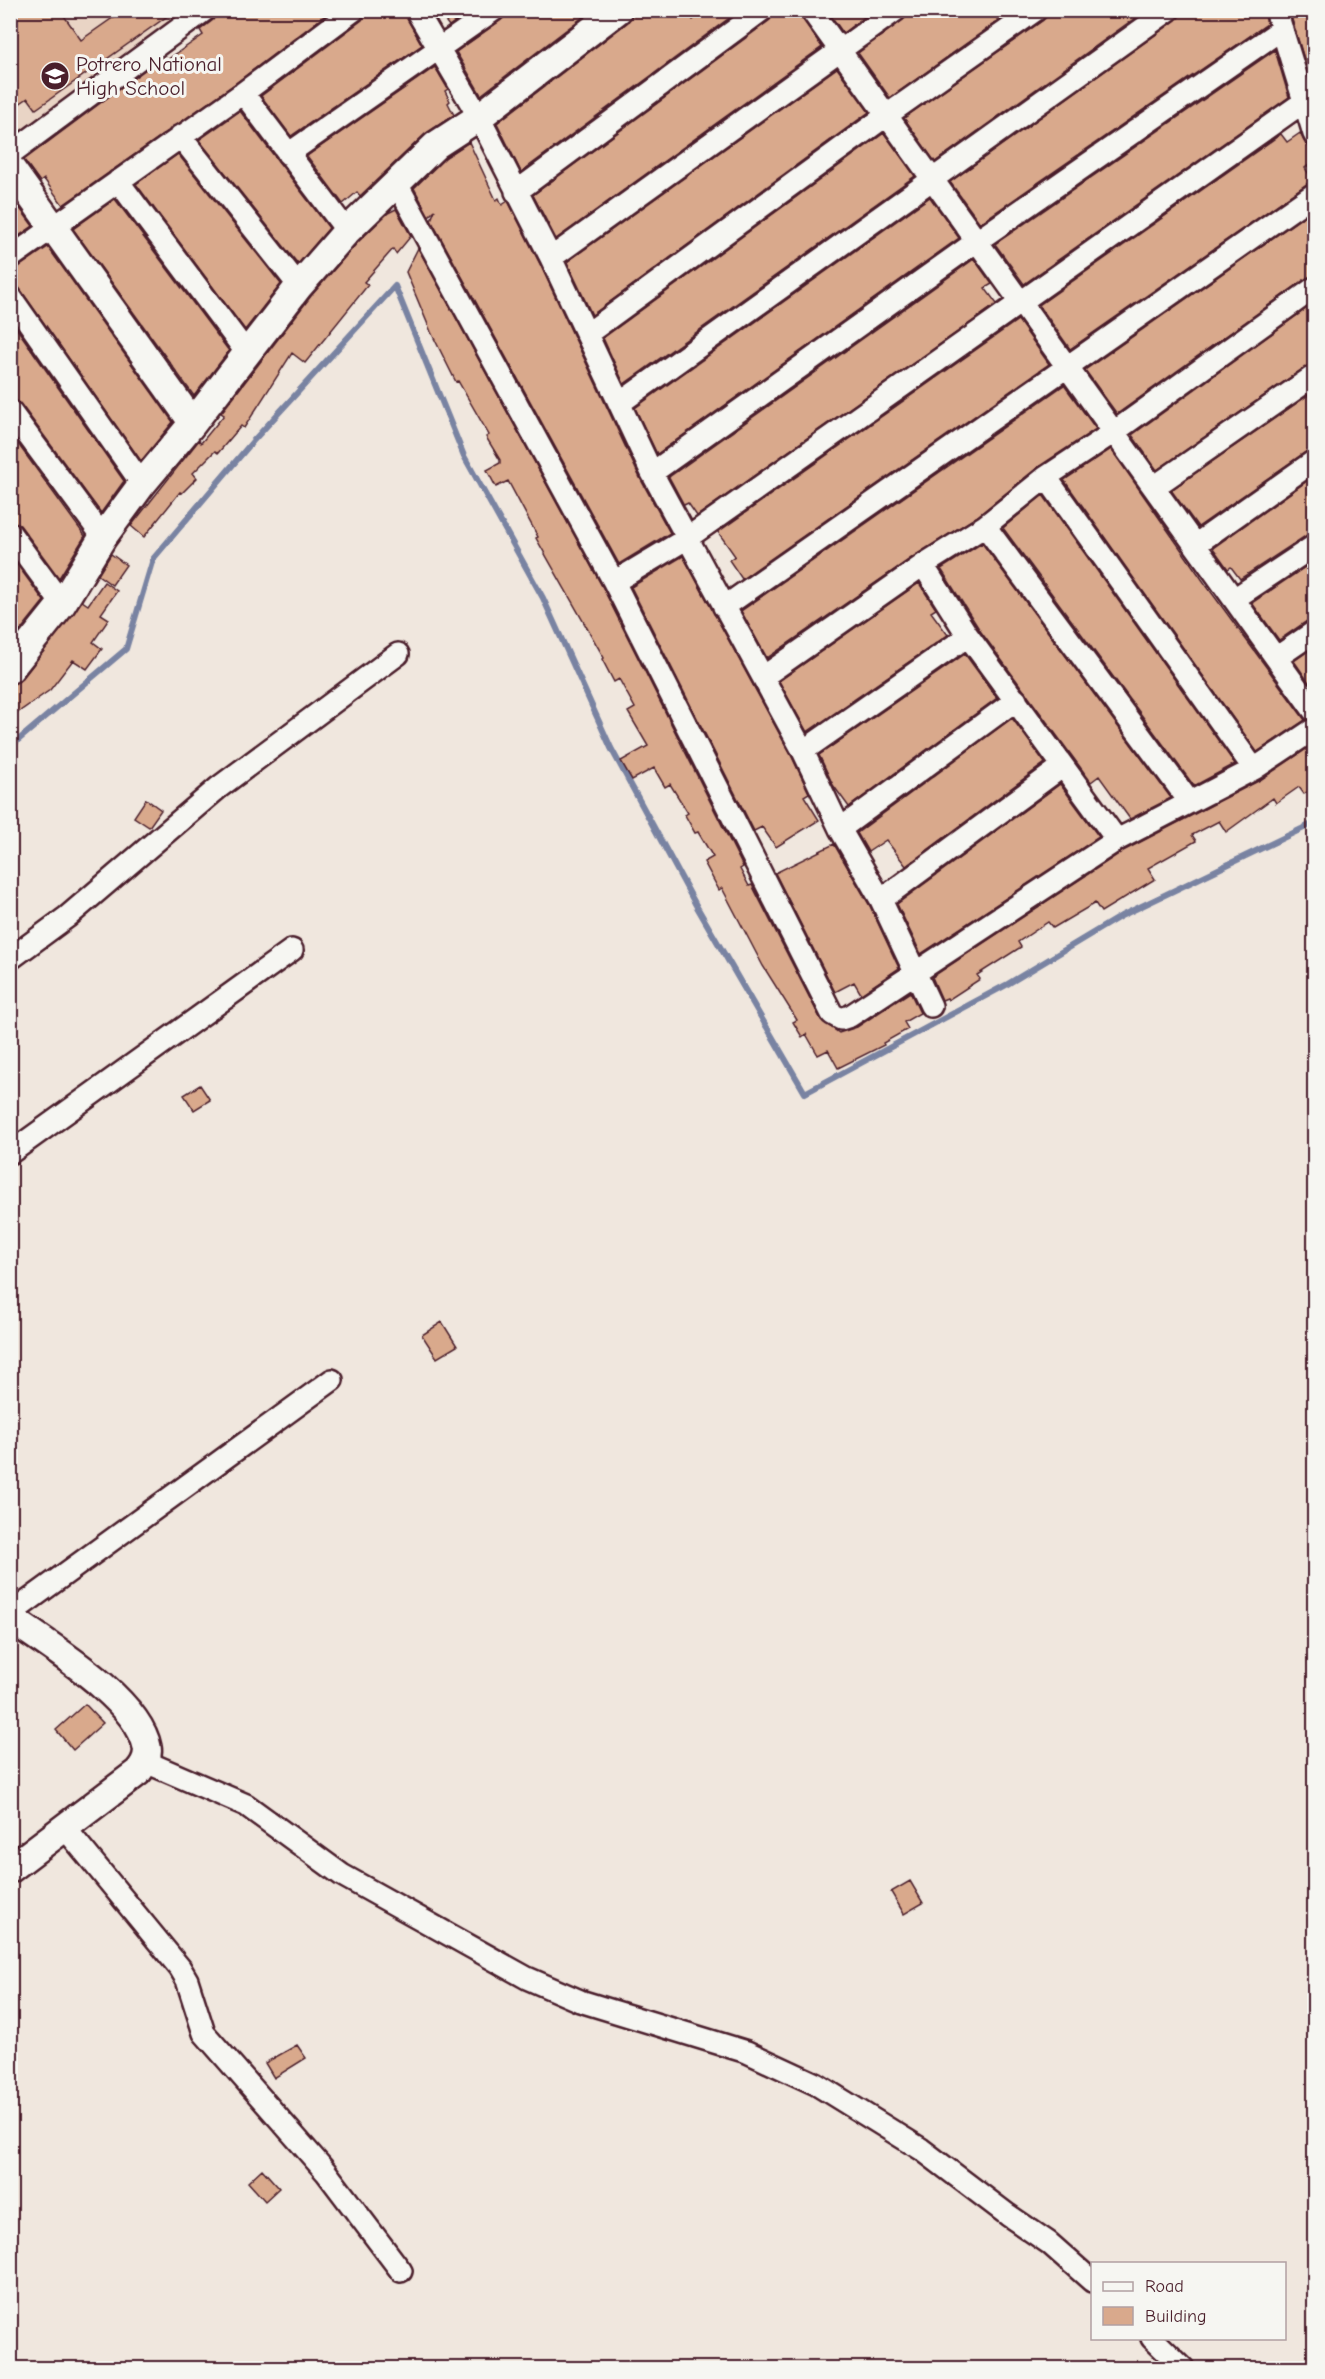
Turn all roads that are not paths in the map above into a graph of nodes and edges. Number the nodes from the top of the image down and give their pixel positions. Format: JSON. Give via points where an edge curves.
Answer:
{"nodes":[{"id":1,"x":205,"y":10,"type":"edge"},
{"id":2,"x":354,"y":10,"type":"edge"},
{"id":3,"x":416,"y":10,"type":"edge"},
{"id":4,"x":494,"y":10,"type":"edge"},
{"id":5,"x":618,"y":10,"type":"edge"},
{"id":6,"x":762,"y":10,"type":"edge"},
{"id":7,"x":812,"y":10,"type":"edge"},
{"id":8,"x":896,"y":10,"type":"edge"},
{"id":9,"x":1036,"y":10,"type":"edge"},
{"id":10,"x":1169,"y":10,"type":"edge"},
{"id":11,"x":1279,"y":20,"type":"edge"},
{"id":12,"x":439,"y":50,"type":"junction"},
{"id":13,"x":840,"y":50,"type":"junction"},
{"id":14,"x":243,"y":93,"type":"junction"},
{"id":15,"x":1305,"y":101,"type":"junction"},
{"id":16,"x":886,"y":115,"type":"junction"},
{"id":17,"x":479,"y":117,"type":"junction"},
{"id":18,"x":1314,"y":134,"type":"edge"},
{"id":19,"x":180,"y":136,"type":"junction"},
{"id":20,"x":10,"y":154,"type":"edge"},
{"id":21,"x":288,"y":154,"type":"junction"},
{"id":22,"x":10,"y":167,"type":"edge"},
{"id":23,"x":932,"y":178,"type":"junction"},
{"id":24,"x":118,"y":181,"type":"junction"},
{"id":25,"x":396,"y":182,"type":"junction"},
{"id":26,"x":516,"y":192,"type":"junction"},
{"id":27,"x":1314,"y":194,"type":"edge"},
{"id":28,"x":52,"y":228,"type":"junction"},
{"id":29,"x":347,"y":231,"type":"junction"},
{"id":30,"x":977,"y":241,"type":"junction"},
{"id":31,"x":10,"y":258,"type":"edge"},
{"id":32,"x":551,"y":258,"type":"junction"},
{"id":33,"x":299,"y":286,"type":"junction"},
{"id":34,"x":1314,"y":288,"type":"edge"},
{"id":35,"x":10,"y":296,"type":"edge"},
{"id":36,"x":1021,"y":302,"type":"junction"},
{"id":37,"x":587,"y":334,"type":"junction"},
{"id":38,"x":246,"y":352,"type":"junction"},
{"id":39,"x":1068,"y":368,"type":"junction"},
{"id":40,"x":1314,"y":376,"type":"edge"},
{"id":41,"x":620,"y":404,"type":"junction"},
{"id":42,"x":10,"y":411,"type":"edge"},
{"id":43,"x":193,"y":423,"type":"junction"},
{"id":44,"x":1114,"y":432,"type":"junction"},
{"id":45,"x":1314,"y":461,"type":"edge"},
{"id":46,"x":652,"y":473,"type":"junction"},
{"id":47,"x":1046,"y":477,"type":"junction"},
{"id":48,"x":142,"y":484,"type":"junction"},
{"id":49,"x":1154,"y":487,"type":"junction"},
{"id":50,"x":985,"y":526,"type":"junction"},
{"id":51,"x":10,"y":533,"type":"edge"},
{"id":52,"x":103,"y":537,"type":"junction"},
{"id":53,"x":686,"y":539,"type":"junction"},
{"id":54,"x":1196,"y":545,"type":"junction"},
{"id":55,"x":1314,"y":546,"type":"edge"},
{"id":56,"x":923,"y":565,"type":"junction"},
{"id":57,"x":614,"y":582,"type":"junction"},
{"id":58,"x":1234,"y":599,"type":"junction"},
{"id":59,"x":62,"y":604,"type":"junction"},
{"id":60,"x":724,"y":607,"type":"junction"},
{"id":61,"x":1314,"y":632,"type":"edge"},
{"id":62,"x":968,"y":636,"type":"junction"},
{"id":63,"x":398,"y":654,"type":"dead end"},
{"id":64,"x":1276,"y":658,"type":"junction"},
{"id":65,"x":10,"y":669,"type":"edge"},
{"id":66,"x":763,"y":677,"type":"junction"},
{"id":67,"x":1016,"y":700,"type":"junction"},
{"id":68,"x":1314,"y":711,"type":"edge"},
{"id":69,"x":1314,"y":729,"type":"edge"},
{"id":70,"x":803,"y":751,"type":"junction"},
{"id":71,"x":1063,"y":766,"type":"junction"},
{"id":72,"x":1254,"y":769,"type":"junction"},
{"id":73,"x":1189,"y":801,"type":"junction"},
{"id":74,"x":840,"y":829,"type":"junction"},
{"id":75,"x":1117,"y":840,"type":"junction"},
{"id":76,"x":880,"y":900,"type":"junction"},
{"id":77,"x":292,"y":950,"type":"dead end"},
{"id":78,"x":10,"y":959,"type":"edge"},
{"id":79,"x":914,"y":972,"type":"junction"},
{"id":80,"x":931,"y":1006,"type":"dead end"},
{"id":81,"x":10,"y":1153,"type":"edge"},
{"id":82,"x":332,"y":1380,"type":"dead end"},
{"id":83,"x":10,"y":1616,"type":"edge"},
{"id":84,"x":146,"y":1762,"type":"junction"},
{"id":85,"x":65,"y":1828,"type":"junction"},
{"id":86,"x":10,"y":1869,"type":"edge"},
{"id":87,"x":401,"y":2271,"type":"dead end"},
{"id":88,"x":1091,"y":2280,"type":"edge"},
{"id":89,"x":1154,"y":2340,"type":"edge"},
{"id":90,"x":1183,"y":2368,"type":"edge"}],
"edges":[{"from":1,"to":20,"type":"street"},
{"from":2,"to":14,"type":"street"},
{"from":3,"to":12,"type":"street"},
{"from":4,"to":12,"type":"street"},
{"from":5,"to":17,"type":"street"},
{"from":6,"to":26,"type":"street"},
{"from":7,"to":13,"type":"street"},
{"from":8,"to":13,"type":"street"},
{"from":9,"to":16,"type":"street"},
{"from":10,"to":23,"type":"street"},
{"from":11,"to":15,"type":"street"},
{"from":11,"to":30,"type":"street"},
{"from":12,"to":17,"type":"street"},
{"from":12,"to":21,"type":"street"},
{"from":13,"to":16,"type":"street"},
{"from":13,"to":32,"type":"street"},
{"from":14,"to":19,"type":"street"},
{"from":14,"to":21,"type":"street"},
{"from":15,"to":18,"type":"street"},
{"from":15,"to":36,"type":"street"},
{"from":16,"to":23,"type":"street"},
{"from":16,"to":37,"type":"street"},
{"from":17,"to":25,"type":"street","via":[[436,145]]},
{"from":17,"to":26,"type":"street"},
{"from":19,"to":24,"type":"street"},
{"from":19,"to":33,"type":"street"},
{"from":21,"to":29,"type":"street"},
{"from":22,"to":28,"type":"street"},
{"from":23,"to":30,"type":"street"},
{"from":23,"to":41,"type":"street"},
{"from":24,"to":28,"type":"street"},
{"from":24,"to":38,"type":"street"},
{"from":25,"to":29,"type":"street"},
{"from":25,"to":57,"type":"street"},
{"from":26,"to":32,"type":"street"},
{"from":27,"to":39,"type":"street"},
{"from":28,"to":31,"type":"street"},
{"from":28,"to":43,"type":"street"},
{"from":29,"to":33,"type":"street"},
{"from":30,"to":36,"type":"street"},
{"from":30,"to":46,"type":"street"},
{"from":32,"to":37,"type":"street"},
{"from":33,"to":38,"type":"street"},
{"from":34,"to":44,"type":"street"},
{"from":35,"to":48,"type":"street"},
{"from":36,"to":39,"type":"street"},
{"from":36,"to":53,"type":"street"},
{"from":37,"to":41,"type":"street"},
{"from":38,"to":43,"type":"street"},
{"from":39,"to":44,"type":"street"},
{"from":39,"to":60,"type":"street"},
{"from":40,"to":49,"type":"street"},
{"from":41,"to":46,"type":"street"},
{"from":42,"to":52,"type":"street"},
{"from":43,"to":48,"type":"street"},
{"from":44,"to":47,"type":"street"},
{"from":44,"to":49,"type":"street"},
{"from":45,"to":54,"type":"street"},
{"from":46,"to":53,"type":"street"},
{"from":47,"to":50,"type":"street"},
{"from":47,"to":72,"type":"street"},
{"from":48,"to":52,"type":"street"},
{"from":49,"to":54,"type":"street"},
{"from":50,"to":56,"type":"street"},
{"from":50,"to":73,"type":"street"},
{"from":51,"to":59,"type":"street"},
{"from":52,"to":59,"type":"street"},
{"from":53,"to":57,"type":"street"},
{"from":53,"to":60,"type":"street"},
{"from":54,"to":58,"type":"street"},
{"from":55,"to":58,"type":"street"},
{"from":56,"to":62,"type":"street"},
{"from":56,"to":66,"type":"street"},
{"from":57,"to":79,"type":"street","via":[[832,1014],[841,1019],[850,1016]]},
{"from":58,"to":64,"type":"street"},
{"from":59,"to":65,"type":"street"},
{"from":60,"to":66,"type":"street"},
{"from":61,"to":64,"type":"street"},
{"from":62,"to":67,"type":"street"},
{"from":62,"to":70,"type":"street"},
{"from":63,"to":78,"type":"street","via":[[219,788],[67,917]]},
{"from":64,"to":68,"type":"street"},
{"from":66,"to":70,"type":"street"},
{"from":67,"to":71,"type":"street"},
{"from":67,"to":74,"type":"street"},
{"from":69,"to":72,"type":"street"},
{"from":70,"to":74,"type":"street"},
{"from":71,"to":75,"type":"street"},
{"from":71,"to":76,"type":"street"},
{"from":72,"to":73,"type":"street"},
{"from":73,"to":75,"type":"street"},
{"from":74,"to":76,"type":"street"},
{"from":75,"to":79,"type":"street"},
{"from":76,"to":79,"type":"street"},
{"from":77,"to":81,"type":"street"},
{"from":79,"to":80,"type":"street"},
{"from":82,"to":83,"type":"street"},
{"from":83,"to":84,"type":"street","via":[[84,1671],[120,1704],[143,1735],[148,1749]]},
{"from":84,"to":85,"type":"street"},
{"from":84,"to":88,"type":"street","via":[[246,1804],[342,1875],[527,1978],[580,2001],[747,2052],[816,2085],[921,2149],[1049,2243]]},
{"from":85,"to":86,"type":"street"},
{"from":85,"to":87,"type":"street","via":[[180,1968],[204,2033],[326,2172]]},
{"from":89,"to":90,"type":"street"}]}
